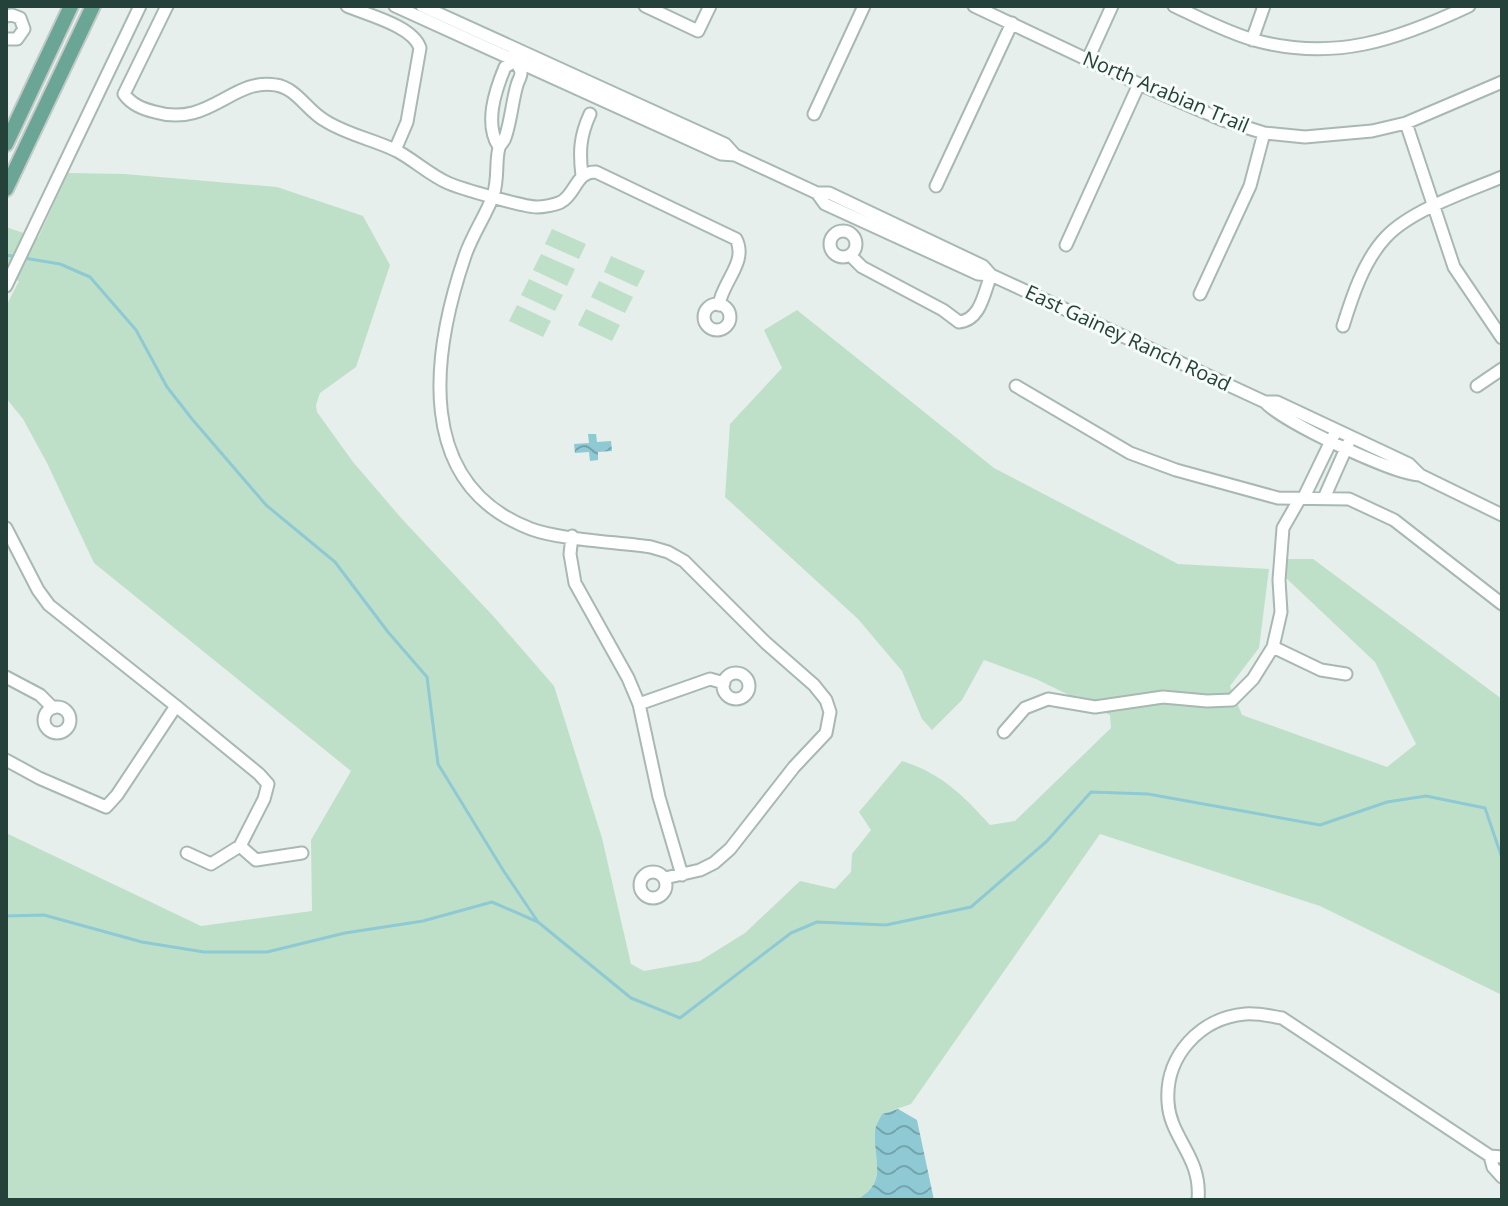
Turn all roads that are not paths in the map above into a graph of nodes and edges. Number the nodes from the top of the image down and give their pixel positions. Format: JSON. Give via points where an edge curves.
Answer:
{"nodes":[{"id":1,"x":71,"y":6,"type":"edge"},
{"id":2,"x":93,"y":6,"type":"edge"},
{"id":3,"x":140,"y":6,"type":"edge"},
{"id":4,"x":167,"y":6,"type":"edge"},
{"id":5,"x":347,"y":6,"type":"edge"},
{"id":6,"x":395,"y":6,"type":"edge"},
{"id":7,"x":422,"y":6,"type":"edge"},
{"id":8,"x":645,"y":6,"type":"edge"},
{"id":9,"x":710,"y":6,"type":"edge"},
{"id":10,"x":864,"y":6,"type":"edge"},
{"id":11,"x":974,"y":6,"type":"edge"},
{"id":12,"x":1112,"y":6,"type":"edge"},
{"id":13,"x":1174,"y":6,"type":"edge"},
{"id":14,"x":1264,"y":6,"type":"edge"},
{"id":15,"x":1469,"y":6,"type":"edge"},
{"id":16,"x":1451,"y":10,"type":"edge"},
{"id":17,"x":6,"y":16,"type":"edge"},
{"id":18,"x":1012,"y":23,"type":"junction"},
{"id":19,"x":6,"y":39,"type":"edge"},
{"id":20,"x":1252,"y":40,"type":"junction"},
{"id":21,"x":519,"y":57,"type":"junction"},
{"id":22,"x":1088,"y":59,"type":"junction"},
{"id":23,"x":1502,"y":82,"type":"edge"},
{"id":24,"x":1139,"y":84,"type":"junction"},
{"id":25,"x":590,"y":114,"type":"dead end"},
{"id":26,"x":814,"y":114,"type":"dead end"},
{"id":27,"x":1406,"y":123,"type":"junction"},
{"id":28,"x":1264,"y":133,"type":"junction"},
{"id":29,"x":6,"y":144,"type":"edge"},
{"id":30,"x":499,"y":147,"type":"junction"},
{"id":31,"x":395,"y":150,"type":"junction"},
{"id":32,"x":582,"y":176,"type":"junction"},
{"id":33,"x":1502,"y":177,"type":"edge"},
{"id":34,"x":936,"y":186,"type":"dead end"},
{"id":35,"x":6,"y":189,"type":"edge"},
{"id":36,"x":493,"y":196,"type":"junction"},
{"id":37,"x":1432,"y":208,"type":"junction"},
{"id":38,"x":1066,"y":245,"type":"dead end"},
{"id":39,"x":850,"y":255,"type":"dead end"},
{"id":40,"x":991,"y":275,"type":"junction"},
{"id":41,"x":6,"y":286,"type":"edge"},
{"id":42,"x":1200,"y":294,"type":"dead end"},
{"id":43,"x":719,"y":305,"type":"dead end"},
{"id":44,"x":1343,"y":326,"type":"dead end"},
{"id":45,"x":1502,"y":338,"type":"edge"},
{"id":46,"x":1502,"y":369,"type":"edge"},
{"id":47,"x":1016,"y":386,"type":"dead end"},
{"id":48,"x":1477,"y":386,"type":"dead end"},
{"id":49,"x":1334,"y":435,"type":"junction"},
{"id":50,"x":1349,"y":442,"type":"junction"},
{"id":51,"x":1324,"y":498,"type":"junction"},
{"id":52,"x":1302,"y":499,"type":"junction"},
{"id":53,"x":1502,"y":515,"type":"edge"},
{"id":54,"x":6,"y":528,"type":"edge"},
{"id":55,"x":572,"y":536,"type":"junction"},
{"id":56,"x":1502,"y":604,"type":"edge"},
{"id":57,"x":1273,"y":647,"type":"junction"},
{"id":58,"x":1346,"y":674,"type":"dead end"},
{"id":59,"x":6,"y":677,"type":"edge"},
{"id":60,"x":724,"y":683,"type":"dead end"},
{"id":61,"x":639,"y":704,"type":"junction"},
{"id":62,"x":176,"y":706,"type":"junction"},
{"id":63,"x":53,"y":708,"type":"dead end"},
{"id":64,"x":1004,"y":732,"type":"dead end"},
{"id":65,"x":6,"y":760,"type":"edge"},
{"id":66,"x":240,"y":846,"type":"junction"},
{"id":67,"x":187,"y":853,"type":"dead end"},
{"id":68,"x":302,"y":853,"type":"dead end"},
{"id":69,"x":682,"y":875,"type":"junction"},
{"id":70,"x":665,"y":878,"type":"dead end"},
{"id":71,"x":1496,"y":1157,"type":"edge"},
{"id":72,"x":1502,"y":1177,"type":"edge"},
{"id":73,"x":1198,"y":1200,"type":"edge"}],
"edges":[{"from":1,"to":29,"type":"main road"},
{"from":2,"to":35,"type":"main road"},
{"from":3,"to":41,"type":"street"},
{"from":4,"to":31,"type":"street","via":[[124,94],[141,108],[163,115],[192,114],[249,87],[278,85],[340,130]]},
{"from":5,"to":31,"type":"street","via":[[418,40],[407,122]]},
{"from":6,"to":21,"type":"street","name":"East Gainey Ranch Road"},
{"from":7,"to":21,"type":"street","name":"East Gainey Ranch Road"},
{"from":8,"to":9,"type":"street","via":[[698,31]]},
{"from":10,"to":26,"type":"street"},
{"from":11,"to":18,"type":"street","name":"North Arabian Trail"},
{"from":12,"to":22,"type":"street"},
{"from":13,"to":20,"type":"street"},
{"from":14,"to":20,"type":"street"},
{"from":15,"to":16,"type":"street"},
{"from":16,"to":20,"type":"street","via":[[1390,39],[1361,46],[1290,48]]},
{"from":17,"to":19,"type":"street","via":[[20,18],[24,29],[17,39]]},
{"from":18,"to":22,"type":"street","name":"North Arabian Trail"},
{"from":18,"to":34,"type":"street"},
{"from":21,"to":30,"type":"street","via":[[521,73]]},
{"from":21,"to":30,"type":"street","via":[[505,67],[494,103],[492,137]]},
{"from":21,"to":40,"type":"street","name":"East Gainey Ranch Road","via":[[725,144],[735,155],[817,193],[825,204],[914,239],[978,274]]},
{"from":22,"to":24,"type":"street","name":"North Arabian Trail"},
{"from":23,"to":27,"type":"street","name":"North Arabian Trail"},
{"from":24,"to":28,"type":"street","name":"North Arabian Trail"},
{"from":24,"to":38,"type":"street"},
{"from":25,"to":32,"type":"street","via":[[578,149]]},
{"from":27,"to":28,"type":"street","name":"North Arabian Trail","via":[[1341,136]]},
{"from":27,"to":37,"type":"street"},
{"from":28,"to":42,"type":"street","via":[[1250,186]]},
{"from":30,"to":36,"type":"street"},
{"from":31,"to":36,"type":"street","via":[[448,183]]},
{"from":32,"to":36,"type":"street","via":[[560,202],[535,207]]},
{"from":32,"to":43,"type":"street","via":[[596,172],[736,239],[740,257]]},
{"from":33,"to":37,"type":"street"},
{"from":36,"to":55,"type":"street","via":[[465,255],[441,349],[441,415],[452,456],[481,498],[512,521]]},
{"from":37,"to":44,"type":"street","via":[[1399,225],[1380,244]]},
{"from":37,"to":45,"type":"street","via":[[1454,267]]},
{"from":39,"to":40,"type":"street","via":[[959,322],[976,314]]},
{"from":40,"to":49,"type":"street","name":"East Gainey Ranch Road","via":[[1265,402],[1277,402]]},
{"from":46,"to":48,"type":"street"},
{"from":47,"to":52,"type":"street","via":[[1130,453],[1278,498]]},
{"from":49,"to":50,"type":"street","name":"East Gainey Ranch Road"},
{"from":49,"to":52,"type":"street"},
{"from":50,"to":51,"type":"street"},
{"from":50,"to":53,"type":"street","name":"East Gainey Ranch Road","via":[[1409,464],[1420,475]]},
{"from":51,"to":52,"type":"street"},
{"from":51,"to":56,"type":"street","via":[[1349,499],[1394,520]]},
{"from":52,"to":57,"type":"street","via":[[1283,528],[1281,612]]},
{"from":54,"to":62,"type":"street","via":[[49,605]]},
{"from":55,"to":61,"type":"street","via":[[575,583]]},
{"from":55,"to":69,"type":"street","via":[[651,547],[684,561],[814,685],[830,712],[826,733],[730,849],[714,863]]},
{"from":57,"to":58,"type":"street","via":[[1321,670]]},
{"from":57,"to":64,"type":"street","via":[[1232,700],[1163,697],[1095,707],[1048,699],[1025,708]]},
{"from":59,"to":63,"type":"street"},
{"from":60,"to":61,"type":"street","via":[[710,679]]},
{"from":61,"to":69,"type":"street"},
{"from":62,"to":65,"type":"street","via":[[106,807]]},
{"from":62,"to":66,"type":"street","via":[[268,784]]},
{"from":66,"to":67,"type":"street","via":[[211,864]]},
{"from":66,"to":68,"type":"street","via":[[256,860]]},
{"from":69,"to":70,"type":"street"},
{"from":71,"to":72,"type":"street","via":[[1493,1167]]},
{"from":71,"to":73,"type":"street","via":[[1282,1018],[1244,1014],[1204,1028],[1182,1049],[1170,1080],[1171,1118],[1197,1170]]}]}
